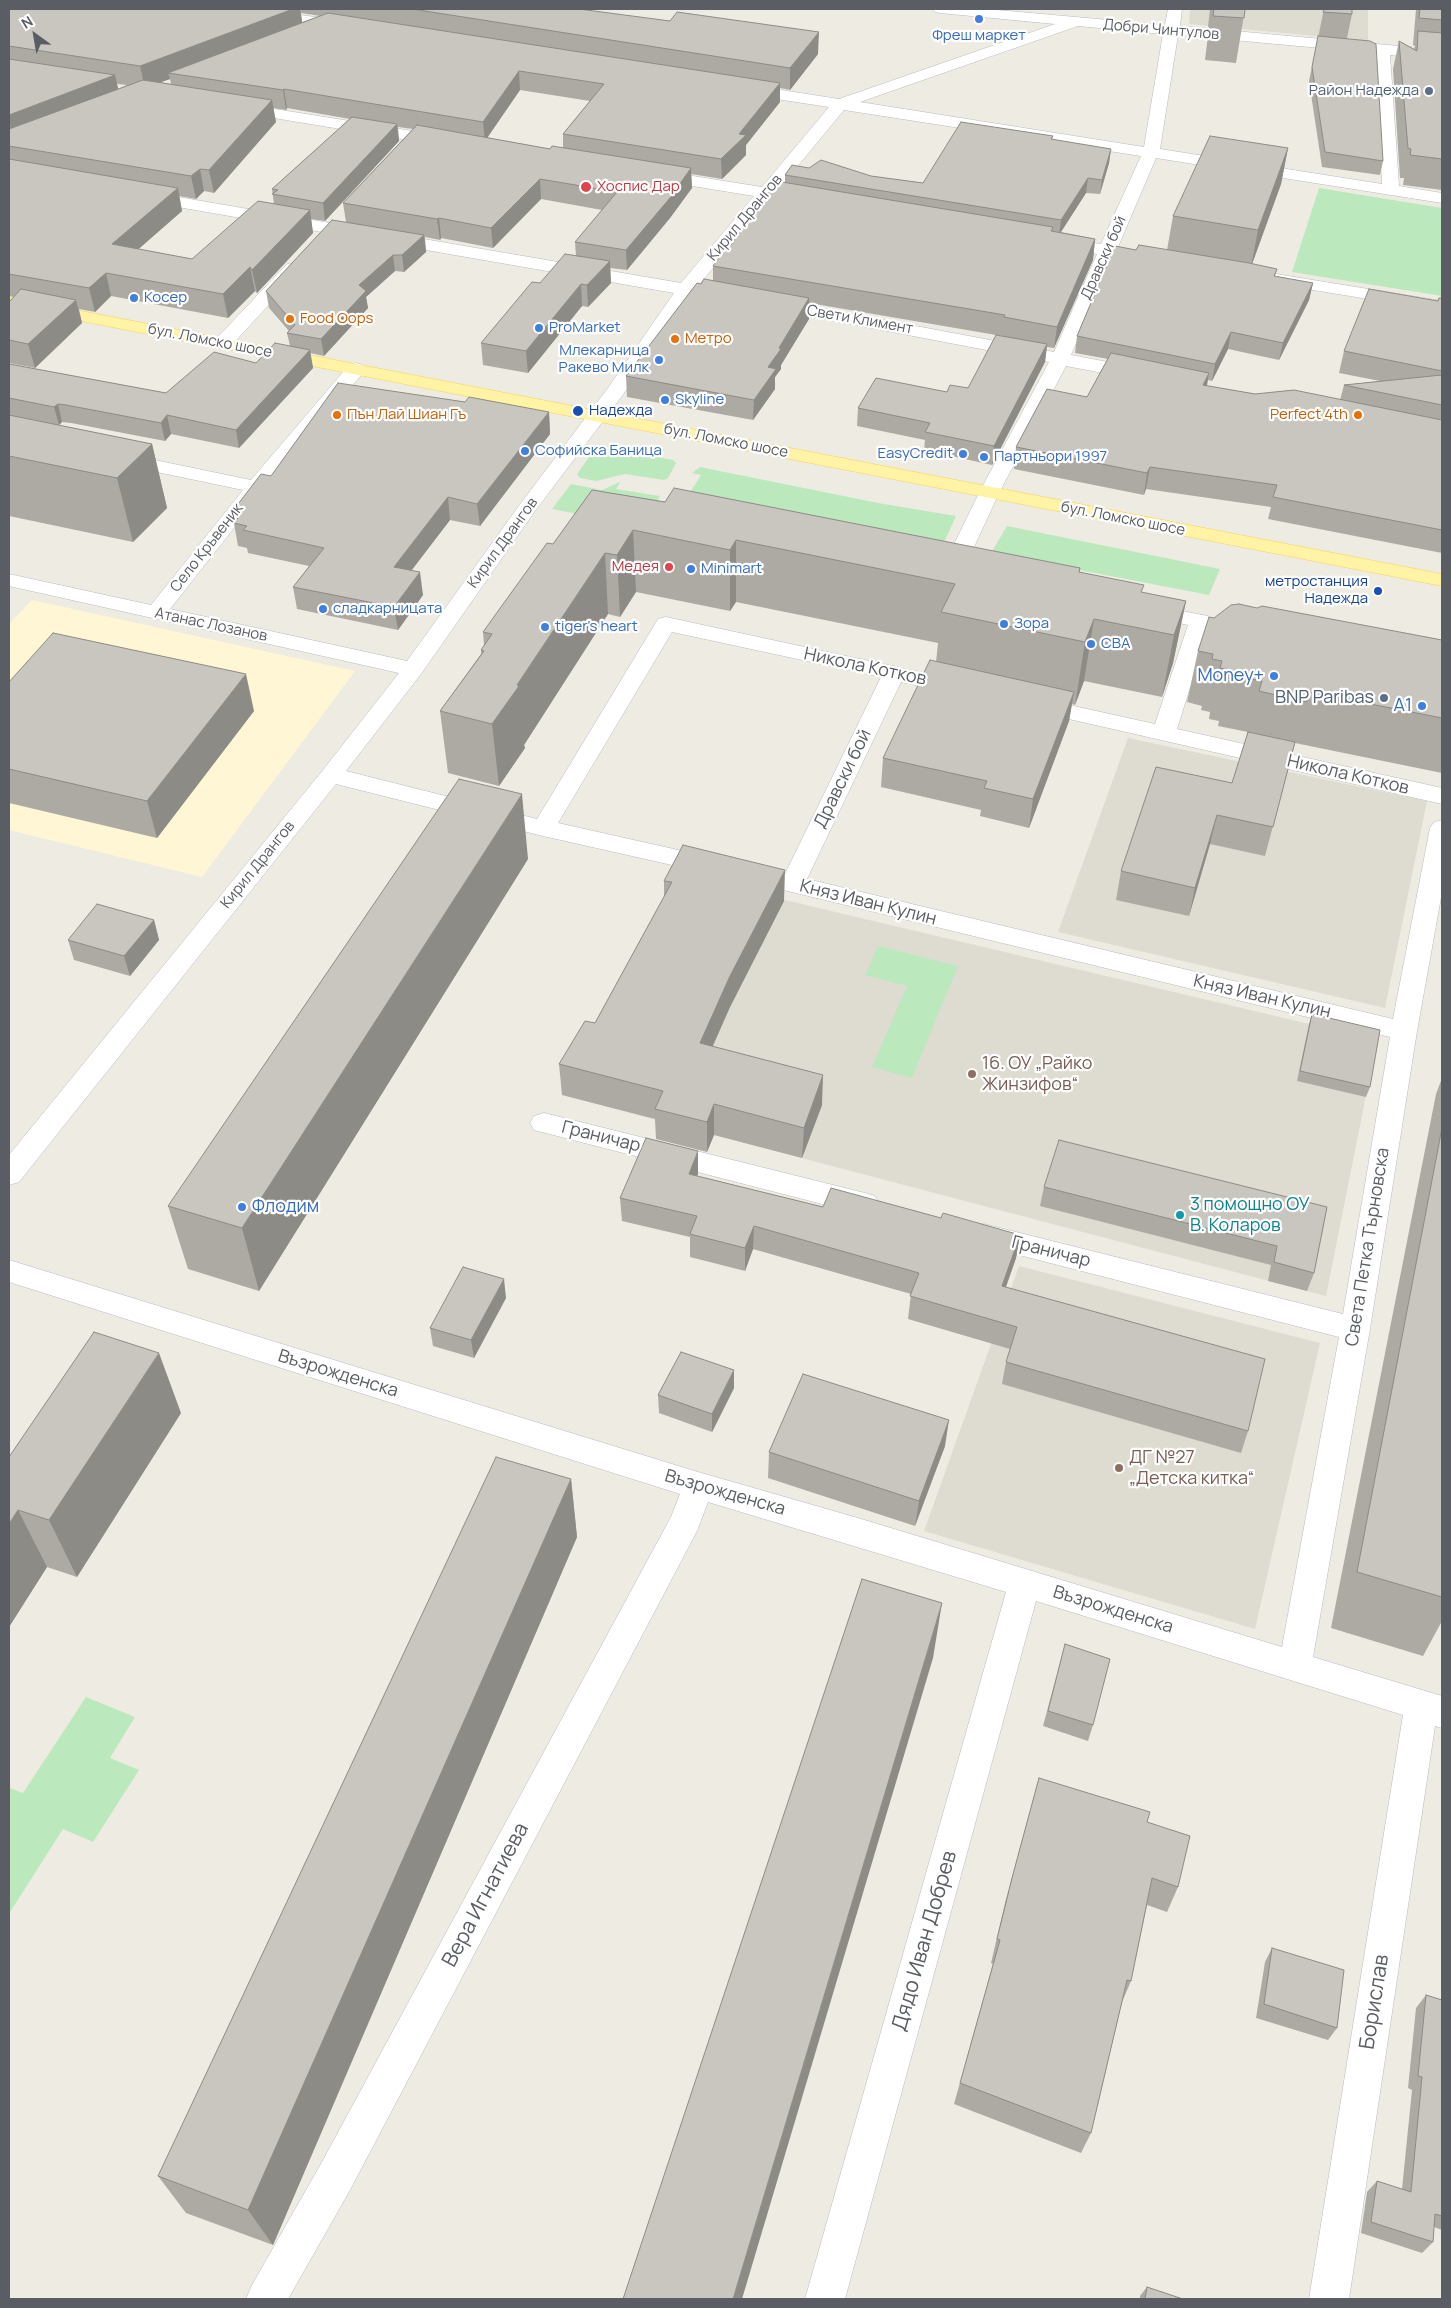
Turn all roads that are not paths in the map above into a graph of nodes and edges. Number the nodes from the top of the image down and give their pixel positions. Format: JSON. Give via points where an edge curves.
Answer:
{"nodes":[{"id":1,"x":225,"y":9,"type":"edge"},
{"id":2,"x":940,"y":9,"type":"edge"},
{"id":3,"x":1175,"y":9,"type":"edge"},
{"id":4,"x":1075,"y":22,"type":"junction"},
{"id":5,"x":332,"y":24,"type":"junction"},
{"id":6,"x":356,"y":28,"type":"edge"},
{"id":7,"x":1173,"y":30,"type":"junction"},
{"id":8,"x":304,"y":34,"type":"edge"},
{"id":9,"x":1382,"y":50,"type":"junction"},
{"id":10,"x":1442,"y":55,"type":"edge"},
{"id":11,"x":726,"y":86,"type":"edge"},
{"id":12,"x":840,"y":104,"type":"junction"},
{"id":13,"x":216,"y":105,"type":"edge"},
{"id":14,"x":416,"y":136,"type":"junction"},
{"id":15,"x":456,"y":143,"type":"edge"},
{"id":16,"x":403,"y":150,"type":"edge"},
{"id":17,"x":1151,"y":151,"type":"junction"},
{"id":18,"x":641,"y":173,"type":"edge"},
{"id":19,"x":1391,"y":190,"type":"junction"},
{"id":20,"x":126,"y":193,"type":"edge"},
{"id":21,"x":766,"y":193,"type":"junction"},
{"id":22,"x":795,"y":198,"type":"edge"},
{"id":23,"x":1442,"y":198,"type":"edge"},
{"id":24,"x":343,"y":213,"type":"edge"},
{"id":25,"x":330,"y":227,"type":"junction"},
{"id":26,"x":1038,"y":240,"type":"edge"},
{"id":27,"x":317,"y":242,"type":"edge"},
{"id":28,"x":1107,"y":251,"type":"junction"},
{"id":29,"x":303,"y":256,"type":"edge"},
{"id":30,"x":1164,"y":260,"type":"edge"},
{"id":31,"x":1260,"y":276,"type":"edge"},
{"id":32,"x":686,"y":289,"type":"junction"},
{"id":33,"x":715,"y":294,"type":"edge"},
{"id":34,"x":753,"y":301,"type":"edge"},
{"id":35,"x":16,"y":304,"type":"edge"},
{"id":36,"x":1442,"y":306,"type":"edge"},
{"id":37,"x":9,"y":319,"type":"edge"},
{"id":38,"x":222,"y":344,"type":"junction"},
{"id":39,"x":1061,"y":357,"type":"junction"},
{"id":40,"x":356,"y":369,"type":"junction"},
{"id":41,"x":1159,"y":378,"type":"edge"},
{"id":42,"x":597,"y":417,"type":"junction"},
{"id":43,"x":104,"y":456,"type":"edge"},
{"id":44,"x":256,"y":487,"type":"junction"},
{"id":45,"x":989,"y":493,"type":"junction"},
{"id":46,"x":952,"y":571,"type":"edge"},
{"id":47,"x":9,"y":580,"type":"edge"},
{"id":48,"x":1442,"y":580,"type":"edge"},
{"id":49,"x":1124,"y":606,"type":"edge"},
{"id":50,"x":156,"y":612,"type":"junction"},
{"id":51,"x":413,"y":669,"type":"junction"},
{"id":52,"x":894,"y":673,"type":"junction"},
{"id":53,"x":981,"y":692,"type":"edge"},
{"id":54,"x":1010,"y":699,"type":"edge"},
{"id":55,"x":1164,"y":733,"type":"junction"},
{"id":56,"x":331,"y":775,"type":"junction"},
{"id":57,"x":1442,"y":796,"type":"edge"},
{"id":58,"x":543,"y":828,"type":"junction"},
{"id":59,"x":1442,"y":828,"type":"edge"},
{"id":60,"x":792,"y":884,"type":"junction"},
{"id":61,"x":1404,"y":1031,"type":"junction"},
{"id":62,"x":544,"y":1123,"type":"dead end"},
{"id":63,"x":9,"y":1174,"type":"edge"},
{"id":64,"x":890,"y":1211,"type":"edge"},
{"id":65,"x":958,"y":1228,"type":"edge"},
{"id":66,"x":9,"y":1271,"type":"edge"},
{"id":67,"x":1355,"y":1329,"type":"junction"},
{"id":68,"x":698,"y":1486,"type":"junction"},
{"id":69,"x":1025,"y":1583,"type":"junction"},
{"id":70,"x":1296,"y":1667,"type":"junction"},
{"id":71,"x":1432,"y":1708,"type":"edge"},
{"id":72,"x":266,"y":2299,"type":"edge"},
{"id":73,"x":825,"y":2299,"type":"edge"},
{"id":74,"x":1329,"y":2299,"type":"edge"}],
"edges":[{"from":1,"to":5,"type":"street"},
{"from":2,"to":4,"type":"street","name":"Добри Чинтулов"},
{"from":3,"to":7,"type":"street","name":"Дравски бой"},
{"from":4,"to":7,"type":"street","name":"Добри Чинтулов"},
{"from":4,"to":12,"type":"street"},
{"from":5,"to":6,"type":"street"},
{"from":5,"to":8,"type":"street"},
{"from":7,"to":9,"type":"street","name":"Добри Чинтулов"},
{"from":7,"to":17,"type":"street","name":"Дравски бой"},
{"from":9,"to":10,"type":"street","name":"Добри Чинтулов"},
{"from":9,"to":19,"type":"street"},
{"from":11,"to":12,"type":"street"},
{"from":12,"to":17,"type":"street"},
{"from":12,"to":21,"type":"street","name":"Кирил Дрангов"},
{"from":13,"to":14,"type":"street"},
{"from":14,"to":15,"type":"street"},
{"from":14,"to":16,"type":"street"},
{"from":17,"to":19,"type":"street"},
{"from":17,"to":28,"type":"street","name":"Дравски бой"},
{"from":18,"to":21,"type":"street"},
{"from":19,"to":23,"type":"street"},
{"from":20,"to":25,"type":"street"},
{"from":21,"to":22,"type":"street"},
{"from":21,"to":32,"type":"street","name":"Кирил Дрангов"},
{"from":24,"to":25,"type":"street"},
{"from":25,"to":27,"type":"street"},
{"from":25,"to":32,"type":"street"},
{"from":26,"to":28,"type":"street"},
{"from":28,"to":30,"type":"street"},
{"from":28,"to":39,"type":"street","name":"Дравски бой"},
{"from":29,"to":38,"type":"street"},
{"from":31,"to":36,"type":"street"},
{"from":32,"to":33,"type":"street"},
{"from":32,"to":42,"type":"street","name":"Кирил Дрангов"},
{"from":34,"to":39,"type":"street","name":"Свети Климент"},
{"from":35,"to":37,"type":"street"},
{"from":35,"to":38,"type":"main road","name":"бул. Ломско шосе"},
{"from":38,"to":40,"type":"main road","name":"бул. Ломско шосе"},
{"from":39,"to":41,"type":"street","name":"Свети Климент"},
{"from":39,"to":45,"type":"street","name":"Дравски бой"},
{"from":40,"to":42,"type":"main road","name":"бул. Ломско шосе"},
{"from":40,"to":44,"type":"street","name":"Село Кръвеник"},
{"from":42,"to":45,"type":"main road","name":"бул. Ломско шосе"},
{"from":42,"to":51,"type":"street","name":"Кирил Дрангов","via":[[528,507]]},
{"from":43,"to":44,"type":"street"},
{"from":44,"to":50,"type":"street","name":"Село Кръвеник"},
{"from":45,"to":46,"type":"street","name":"Дравски бой"},
{"from":45,"to":48,"type":"main road","name":"бул. Ломско шосе"},
{"from":47,"to":50,"type":"street","name":"Атанас Лозанов"},
{"from":49,"to":55,"type":"street","via":[[1200,621]]},
{"from":50,"to":51,"type":"street","name":"Атанас Лозанов"},
{"from":51,"to":56,"type":"street","name":"Кирил Дрангов"},
{"from":52,"to":53,"type":"street","name":"Никола Котков"},
{"from":52,"to":58,"type":"street","name":"Никола Котков","via":[[666,624]]},
{"from":52,"to":60,"type":"street","name":"Дравски бой"},
{"from":54,"to":55,"type":"street","name":"Никола Котков"},
{"from":55,"to":57,"type":"street","name":"Никола Котков"},
{"from":56,"to":58,"type":"street","name":"Княз Иван Кулин"},
{"from":56,"to":63,"type":"street","name":"Кирил Дрангов"},
{"from":58,"to":60,"type":"street","name":"Княз Иван Кулин"},
{"from":59,"to":61,"type":"street","name":"Света Петка Търновска"},
{"from":60,"to":61,"type":"street","name":"Княз Иван Кулин"},
{"from":61,"to":67,"type":"street","name":"Света Петка Търновска"},
{"from":62,"to":64,"type":"street","name":"Граничар"},
{"from":65,"to":67,"type":"street","name":"Граничар"},
{"from":66,"to":68,"type":"street","name":"Възрожденска"},
{"from":67,"to":70,"type":"street","name":"Света Петка Търновска"},
{"from":68,"to":69,"type":"street","name":"Възрожденска"},
{"from":68,"to":72,"type":"street","name":"Вера Игнатиева","via":[[677,1538],[341,2168]]},
{"from":69,"to":70,"type":"street","name":"Възрожденска"},
{"from":69,"to":73,"type":"street","name":"Дядо Иван Добрев"},
{"from":70,"to":71,"type":"street","name":"Възрожденска"},
{"from":71,"to":74,"type":"street","name":"Борислав"}]}
